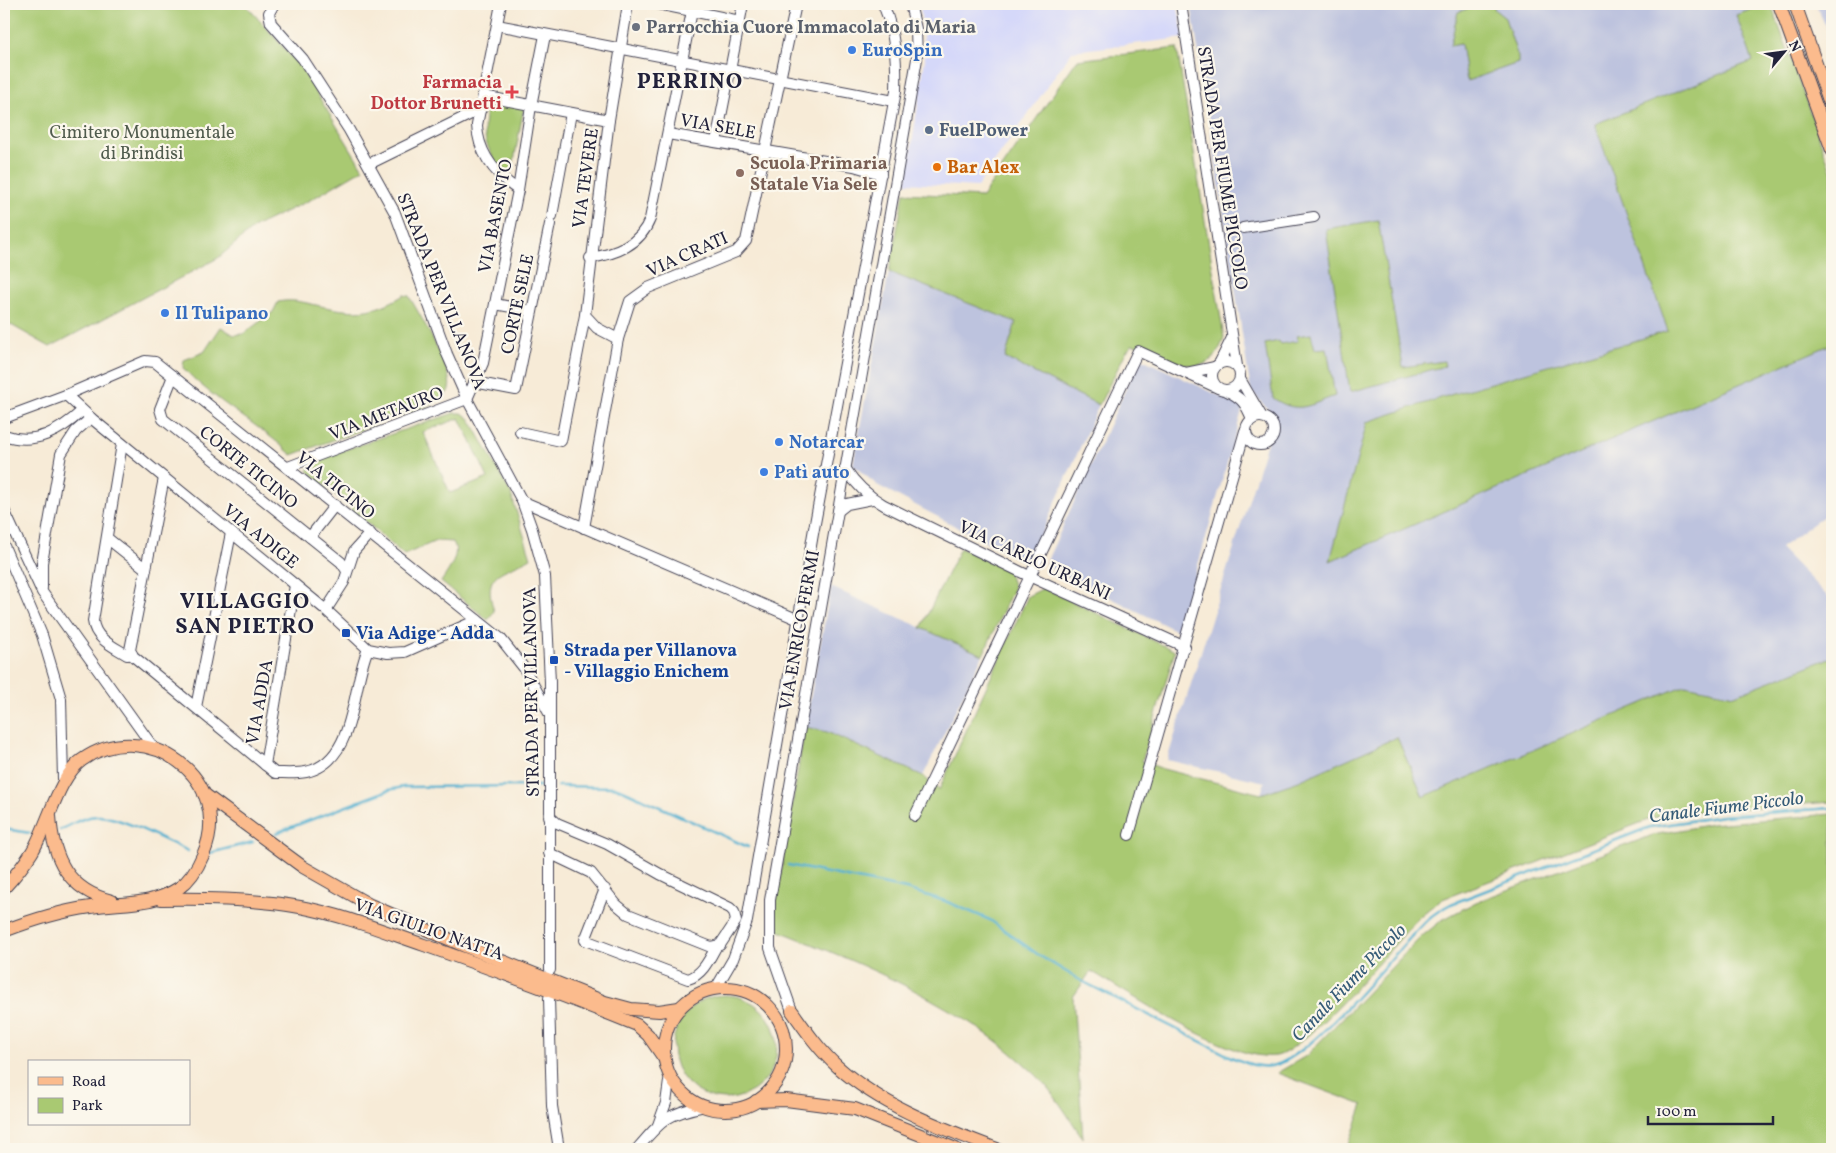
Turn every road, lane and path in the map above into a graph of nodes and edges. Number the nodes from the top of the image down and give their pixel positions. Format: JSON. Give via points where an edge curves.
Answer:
{"nodes":[{"id":1,"x":274,"y":4,"type":"edge"},
{"id":2,"x":501,"y":4,"type":"edge"},
{"id":3,"x":628,"y":4,"type":"edge"},
{"id":4,"x":658,"y":4,"type":"edge"},
{"id":5,"x":743,"y":4,"type":"edge"},
{"id":6,"x":796,"y":4,"type":"edge"},
{"id":7,"x":883,"y":4,"type":"edge"},
{"id":8,"x":910,"y":4,"type":"edge"},
{"id":9,"x":1181,"y":4,"type":"edge"},
{"id":10,"x":1779,"y":4,"type":"edge"},
{"id":11,"x":1795,"y":4,"type":"edge"},
{"id":12,"x":692,"y":11,"type":"junction"},
{"id":13,"x":740,"y":20,"type":"junction"},
{"id":14,"x":497,"y":25,"type":"junction"},
{"id":15,"x":545,"y":35,"type":"junction"},
{"id":16,"x":621,"y":50,"type":"junction"},
{"id":17,"x":683,"y":61,"type":"junction"},
{"id":18,"x":730,"y":69,"type":"junction"},
{"id":19,"x":779,"y":80,"type":"junction"},
{"id":20,"x":483,"y":96,"type":"junction"},
{"id":21,"x":894,"y":100,"type":"junction"},
{"id":22,"x":531,"y":106,"type":"junction"},
{"id":23,"x":481,"y":109,"type":"junction"},
{"id":24,"x":1832,"y":109,"type":"edge"},
{"id":25,"x":570,"y":113,"type":"junction"},
{"id":26,"x":609,"y":120,"type":"junction"},
{"id":27,"x":668,"y":134,"type":"junction"},
{"id":28,"x":716,"y":142,"type":"junction"},
{"id":29,"x":763,"y":150,"type":"junction"},
{"id":30,"x":1832,"y":150,"type":"edge"},
{"id":31,"x":369,"y":164,"type":"junction"},
{"id":32,"x":881,"y":174,"type":"junction"},
{"id":33,"x":518,"y":190,"type":"junction"},
{"id":34,"x":1314,"y":217,"type":"dead end"},
{"id":35,"x":1243,"y":228,"type":"dead end"},
{"id":36,"x":590,"y":258,"type":"junction"},
{"id":37,"x":494,"y":304,"type":"junction"},
{"id":38,"x":532,"y":310,"type":"junction"},
{"id":39,"x":585,"y":315,"type":"junction"},
{"id":40,"x":1232,"y":337,"type":"junction"},
{"id":41,"x":618,"y":339,"type":"junction"},
{"id":42,"x":1217,"y":365,"type":"junction"},
{"id":43,"x":1237,"y":366,"type":"junction"},
{"id":44,"x":1185,"y":373,"type":"junction"},
{"id":45,"x":172,"y":376,"type":"junction"},
{"id":46,"x":1240,"y":379,"type":"junction"},
{"id":47,"x":474,"y":382,"type":"junction"},
{"id":48,"x":1223,"y":390,"type":"junction"},
{"id":49,"x":66,"y":395,"type":"junction"},
{"id":50,"x":467,"y":399,"type":"junction"},
{"id":51,"x":82,"y":411,"type":"junction"},
{"id":52,"x":7,"y":417,"type":"edge"},
{"id":53,"x":91,"y":418,"type":"junction"},
{"id":54,"x":1257,"y":418,"type":"junction"},
{"id":55,"x":1246,"y":431,"type":"junction"},
{"id":56,"x":520,"y":432,"type":"dead end"},
{"id":57,"x":4,"y":434,"type":"edge"},
{"id":58,"x":122,"y":444,"type":"junction"},
{"id":59,"x":1256,"y":445,"type":"junction"},
{"id":60,"x":1240,"y":457,"type":"junction"},
{"id":61,"x":288,"y":467,"type":"junction"},
{"id":62,"x":845,"y":468,"type":"junction"},
{"id":63,"x":164,"y":478,"type":"junction"},
{"id":64,"x":872,"y":499,"type":"junction"},
{"id":65,"x":522,"y":501,"type":"junction"},
{"id":66,"x":335,"y":505,"type":"junction"},
{"id":67,"x":4,"y":510,"type":"edge"},
{"id":68,"x":838,"y":511,"type":"junction"},
{"id":69,"x":584,"y":528,"type":"junction"},
{"id":70,"x":231,"y":533,"type":"junction"},
{"id":71,"x":370,"y":534,"type":"junction"},
{"id":72,"x":310,"y":536,"type":"junction"},
{"id":73,"x":107,"y":538,"type":"junction"},
{"id":74,"x":4,"y":546,"type":"edge"},
{"id":75,"x":146,"y":569,"type":"junction"},
{"id":76,"x":347,"y":571,"type":"junction"},
{"id":77,"x":1029,"y":576,"type":"junction"},
{"id":78,"x":296,"y":585,"type":"junction"},
{"id":79,"x":42,"y":592,"type":"junction"},
{"id":80,"x":326,"y":610,"type":"junction"},
{"id":81,"x":477,"y":620,"type":"junction"},
{"id":82,"x":798,"y":620,"type":"junction"},
{"id":83,"x":1185,"y":647,"type":"junction"},
{"id":84,"x":368,"y":649,"type":"junction"},
{"id":85,"x":132,"y":654,"type":"junction"},
{"id":86,"x":196,"y":707,"type":"junction"},
{"id":87,"x":548,"y":713,"type":"junction"},
{"id":88,"x":153,"y":747,"type":"junction"},
{"id":89,"x":265,"y":765,"type":"junction"},
{"id":90,"x":64,"y":779,"type":"junction"},
{"id":91,"x":204,"y":794,"type":"junction"},
{"id":92,"x":50,"y":816,"type":"junction"},
{"id":93,"x":549,"y":816,"type":"junction"},
{"id":94,"x":914,"y":816,"type":"dead end"},
{"id":95,"x":1129,"y":835,"type":"dead end"},
{"id":96,"x":550,"y":853,"type":"junction"},
{"id":97,"x":4,"y":888,"type":"edge"},
{"id":98,"x":605,"y":889,"type":"junction"},
{"id":99,"x":158,"y":899,"type":"junction"},
{"id":100,"x":122,"y":904,"type":"junction"},
{"id":101,"x":4,"y":931,"type":"edge"},
{"id":102,"x":716,"y":947,"type":"junction"},
{"id":103,"x":550,"y":970,"type":"dead end"},
{"id":104,"x":716,"y":988,"type":"junction"},
{"id":105,"x":549,"y":998,"type":"dead end"},
{"id":106,"x":768,"y":1006,"type":"junction"},
{"id":107,"x":679,"y":1008,"type":"junction"},
{"id":108,"x":792,"y":1012,"type":"junction"},
{"id":109,"x":785,"y":1038,"type":"junction"},
{"id":110,"x":664,"y":1058,"type":"junction"},
{"id":111,"x":670,"y":1074,"type":"junction"},
{"id":112,"x":756,"y":1101,"type":"junction"},
{"id":113,"x":705,"y":1106,"type":"junction"},
{"id":114,"x":657,"y":1126,"type":"junction"},
{"id":115,"x":559,"y":1149,"type":"edge"},
{"id":116,"x":637,"y":1149,"type":"edge"},
{"id":117,"x":956,"y":1149,"type":"edge"},
{"id":118,"x":997,"y":1149,"type":"edge"}],
"edges":[{"from":1,"to":31,"type":"street","name":"STRADA PER VILLANOVA","via":[[269,13],[271,23],[303,59]]},
{"from":2,"to":14,"type":"street"},
{"from":3,"to":16,"type":"street","name":"VIA TEVERE"},
{"from":4,"to":12,"type":"street"},
{"from":5,"to":13,"type":"street"},
{"from":6,"to":19,"type":"street","name":"VIA CRATI"},
{"from":7,"to":21,"type":"street","name":"VIA ENRICO FERMI","via":[[897,55]]},
{"from":8,"to":62,"type":"street","name":"VIA ENRICO FERMI","via":[[916,29],[917,58]]},
{"from":9,"to":40,"type":"street","name":"STRADA PER FIUME PICCOLO"},
{"from":10,"to":30,"type":"main road"},
{"from":11,"to":24,"type":"main road"},
{"from":12,"to":13,"type":"street"},
{"from":12,"to":17,"type":"street"},
{"from":13,"to":18,"type":"street"},
{"from":14,"to":15,"type":"street"},
{"from":14,"to":20,"type":"street"},
{"from":15,"to":16,"type":"street"},
{"from":15,"to":22,"type":"street","name":"VIA BASENTO"},
{"from":16,"to":17,"type":"street"},
{"from":16,"to":26,"type":"street","name":"VIA TEVERE"},
{"from":17,"to":18,"type":"street"},
{"from":17,"to":27,"type":"street"},
{"from":18,"to":19,"type":"street"},
{"from":18,"to":28,"type":"street"},
{"from":19,"to":21,"type":"street"},
{"from":19,"to":29,"type":"street","name":"VIA CRATI"},
{"from":20,"to":22,"type":"street"},
{"from":20,"to":23,"type":"street"},
{"from":21,"to":32,"type":"street","name":"VIA ENRICO FERMI"},
{"from":22,"to":25,"type":"street"},
{"from":22,"to":33,"type":"street","name":"VIA BASENTO"},
{"from":23,"to":31,"type":"street"},
{"from":23,"to":33,"type":"street","via":[[478,124],[481,147],[500,177]]},
{"from":25,"to":26,"type":"street"},
{"from":25,"to":38,"type":"street","name":"CORTE SELE"},
{"from":26,"to":36,"type":"street","name":"VIA TEVERE"},
{"from":27,"to":28,"type":"street","name":"VIA SELE"},
{"from":27,"to":36,"type":"street","via":[[646,230],[640,238],[611,255]]},
{"from":28,"to":29,"type":"street","name":"VIA SELE"},
{"from":29,"to":32,"type":"street","name":"VIA SELE"},
{"from":29,"to":41,"type":"street","name":"VIA CRATI","via":[[743,247],[648,288],[630,301]]},
{"from":31,"to":50,"type":"street","name":"STRADA PER VILLANOVA","via":[[405,235],[447,354]]},
{"from":32,"to":82,"type":"street","name":"VIA ENRICO FERMI"},
{"from":33,"to":37,"type":"street","name":"VIA BASENTO"},
{"from":34,"to":35,"type":"street"},
{"from":36,"to":39,"type":"street","name":"VIA TEVERE"},
{"from":37,"to":38,"type":"street"},
{"from":37,"to":47,"type":"street","name":"VIA BASENTO","via":[[482,363]]},
{"from":38,"to":47,"type":"street","name":"CORTE SELE","via":[[516,390]]},
{"from":39,"to":41,"type":"street","via":[[597,328]]},
{"from":39,"to":56,"type":"street","name":"VIA TEVERE","via":[[561,441]]},
{"from":40,"to":42,"type":"street"},
{"from":40,"to":43,"type":"street","name":"STRADA PER FIUME PICCOLO"},
{"from":41,"to":69,"type":"street","name":"VIA CRATI"},
{"from":42,"to":43,"type":"street","via":[[1228,362]]},
{"from":42,"to":44,"type":"street"},
{"from":42,"to":48,"type":"street","via":[[1212,376]]},
{"from":43,"to":46,"type":"street"},
{"from":44,"to":48,"type":"street"},
{"from":44,"to":77,"type":"street","via":[[1138,351]]},
{"from":45,"to":49,"type":"street","name":"VIA TICINO","via":[[155,362],[145,361]]},
{"from":45,"to":61,"type":"street","name":"VIA TICINO"},
{"from":45,"to":72,"type":"street","name":"CORTE TICINO","via":[[160,409],[163,419]]},
{"from":46,"to":48,"type":"street","via":[[1236,387]]},
{"from":46,"to":54,"type":"street"},
{"from":47,"to":50,"type":"street","name":"VIA BASENTO"},
{"from":48,"to":54,"type":"street","via":[[1241,398]]},
{"from":49,"to":51,"type":"street","name":"VIA ADIGE"},
{"from":49,"to":52,"type":"street","name":"VIA TICINO"},
{"from":50,"to":61,"type":"street","name":"VIA METAURO"},
{"from":50,"to":65,"type":"street","name":"STRADA PER VILLANOVA"},
{"from":51,"to":53,"type":"street","name":"VIA ADIGE"},
{"from":51,"to":57,"type":"street","via":[[64,427],[40,437],[16,439]]},
{"from":53,"to":58,"type":"street","name":"VIA ADIGE"},
{"from":53,"to":79,"type":"street","via":[[76,431],[62,454],[42,563]]},
{"from":54,"to":55,"type":"street"},
{"from":54,"to":59,"type":"street","via":[[1270,421],[1274,434],[1265,445]]},
{"from":55,"to":59,"type":"street","via":[[1248,440]]},
{"from":55,"to":60,"type":"street"},
{"from":58,"to":63,"type":"street","name":"VIA ADIGE"},
{"from":58,"to":73,"type":"street","name":"VIA ADDA"},
{"from":59,"to":60,"type":"street","via":[[1248,447]]},
{"from":60,"to":83,"type":"street"},
{"from":61,"to":66,"type":"street","name":"VIA TICINO"},
{"from":62,"to":64,"type":"street","name":"VIA CARLO URBANI"},
{"from":62,"to":68,"type":"street","name":"VIA ENRICO FERMI"},
{"from":63,"to":70,"type":"street","name":"VIA ADIGE"},
{"from":63,"to":75,"type":"street"},
{"from":64,"to":68,"type":"street","via":[[847,504]]},
{"from":64,"to":77,"type":"street","name":"VIA CARLO URBANI"},
{"from":65,"to":69,"type":"street","name":"VIA ENRICO FERMI"},
{"from":65,"to":87,"type":"street","name":"STRADA PER VILLANOVA","via":[[545,576],[550,682]]},
{"from":66,"to":71,"type":"street","name":"VIA TICINO"},
{"from":66,"to":72,"type":"street"},
{"from":67,"to":79,"type":"street"},
{"from":68,"to":108,"type":"street","name":"VIA ENRICO FERMI","via":[[770,900],[770,948]]},
{"from":69,"to":82,"type":"street","name":"VIA ENRICO FERMI"},
{"from":70,"to":78,"type":"street","name":"VIA ADIGE"},
{"from":70,"to":86,"type":"street"},
{"from":71,"to":76,"type":"street","via":[[354,551]]},
{"from":71,"to":81,"type":"street","name":"VIA TICINO"},
{"from":72,"to":76,"type":"street","name":"CORTE TICINO"},
{"from":73,"to":75,"type":"street"},
{"from":73,"to":85,"type":"street","name":"VIA ADDA","via":[[94,630],[107,643]]},
{"from":74,"to":90,"type":"street","via":[[42,635],[60,699]]},
{"from":75,"to":85,"type":"street","via":[[130,650]]},
{"from":76,"to":80,"type":"street","via":[[344,582]]},
{"from":77,"to":83,"type":"street","name":"VIA CARLO URBANI"},
{"from":77,"to":94,"type":"street"},
{"from":78,"to":80,"type":"street","name":"VIA ADIGE"},
{"from":78,"to":89,"type":"street","name":"VIA ADDA"},
{"from":79,"to":88,"type":"street"},
{"from":80,"to":84,"type":"street","name":"VIA ADIGE"},
{"from":81,"to":84,"type":"street","via":[[405,652],[388,654]]},
{"from":81,"to":87,"type":"street","name":"VIA TICINO","via":[[501,639],[524,668]]},
{"from":82,"to":104,"type":"street","name":"VIA ENRICO FERMI","via":[[747,921],[733,959]]},
{"from":83,"to":95,"type":"street"},
{"from":84,"to":89,"type":"street","name":"VIA ADDA","via":[[347,734],[337,753],[306,772],[275,773]]},
{"from":85,"to":86,"type":"street","name":"VIA ADDA"},
{"from":86,"to":89,"type":"street","name":"VIA ADDA"},
{"from":87,"to":93,"type":"street","name":"STRADA PER VILLANOVA"},
{"from":88,"to":90,"type":"main road","via":[[128,744],[103,748],[81,760]]},
{"from":88,"to":91,"type":"main road","via":[[175,757],[192,773]]},
{"from":90,"to":92,"type":"main road"},
{"from":91,"to":99,"type":"main road","via":[[210,819],[208,844],[197,868],[180,887]]},
{"from":91,"to":107,"type":"main road","name":"VIA GIULIO NATTA","via":[[303,867],[370,905],[605,1002],[631,1009],[659,1011]]},
{"from":92,"to":97,"type":"main road","via":[[32,852]]},
{"from":92,"to":100,"type":"main road","via":[[52,841],[61,865],[77,884],[98,898]]},
{"from":93,"to":96,"type":"street","name":"STRADA PER VILLANOVA"},
{"from":93,"to":102,"type":"street","via":[[557,823],[607,844],[730,908],[736,921]]},
{"from":96,"to":98,"type":"street","via":[[591,873]]},
{"from":96,"to":103,"type":"street","name":"STRADA PER VILLANOVA"},
{"from":98,"to":102,"type":"street","via":[[628,914]]},
{"from":98,"to":102,"type":"street","via":[[585,940],[688,979],[703,970]]},
{"from":99,"to":100,"type":"main road"},
{"from":99,"to":110,"type":"main road","name":"VIA GIULIO NATTA","via":[[219,898],[262,902],[302,907],[350,919],[637,1025]]},
{"from":100,"to":101,"type":"main road","via":[[64,912]]},
{"from":104,"to":106,"type":"main road","via":[[735,989]]},
{"from":104,"to":107,"type":"main road","via":[[696,995]]},
{"from":105,"to":115,"type":"street","via":[[552,1106]]},
{"from":106,"to":108,"type":"main road"},
{"from":106,"to":109,"type":"main road","via":[[779,1020]]},
{"from":107,"to":110,"type":"main road","via":[[669,1023],[664,1040]]},
{"from":108,"to":109,"type":"main road"},
{"from":108,"to":118,"type":"main road","name":"VIA ENRICO FERMI","via":[[837,1066],[859,1084],[899,1109]]},
{"from":109,"to":112,"type":"main road","via":[[780,1074],[770,1090]]},
{"from":110,"to":111,"type":"main road"},
{"from":111,"to":113,"type":"main road","via":[[684,1094]]},
{"from":111,"to":114,"type":"street","via":[[666,1103]]},
{"from":112,"to":113,"type":"main road","via":[[738,1108],[719,1110]]},
{"from":112,"to":117,"type":"main road","via":[[786,1100],[855,1109]]},
{"from":113,"to":114,"type":"street","via":[[671,1114]]},
{"from":114,"to":116,"type":"street"}]}
